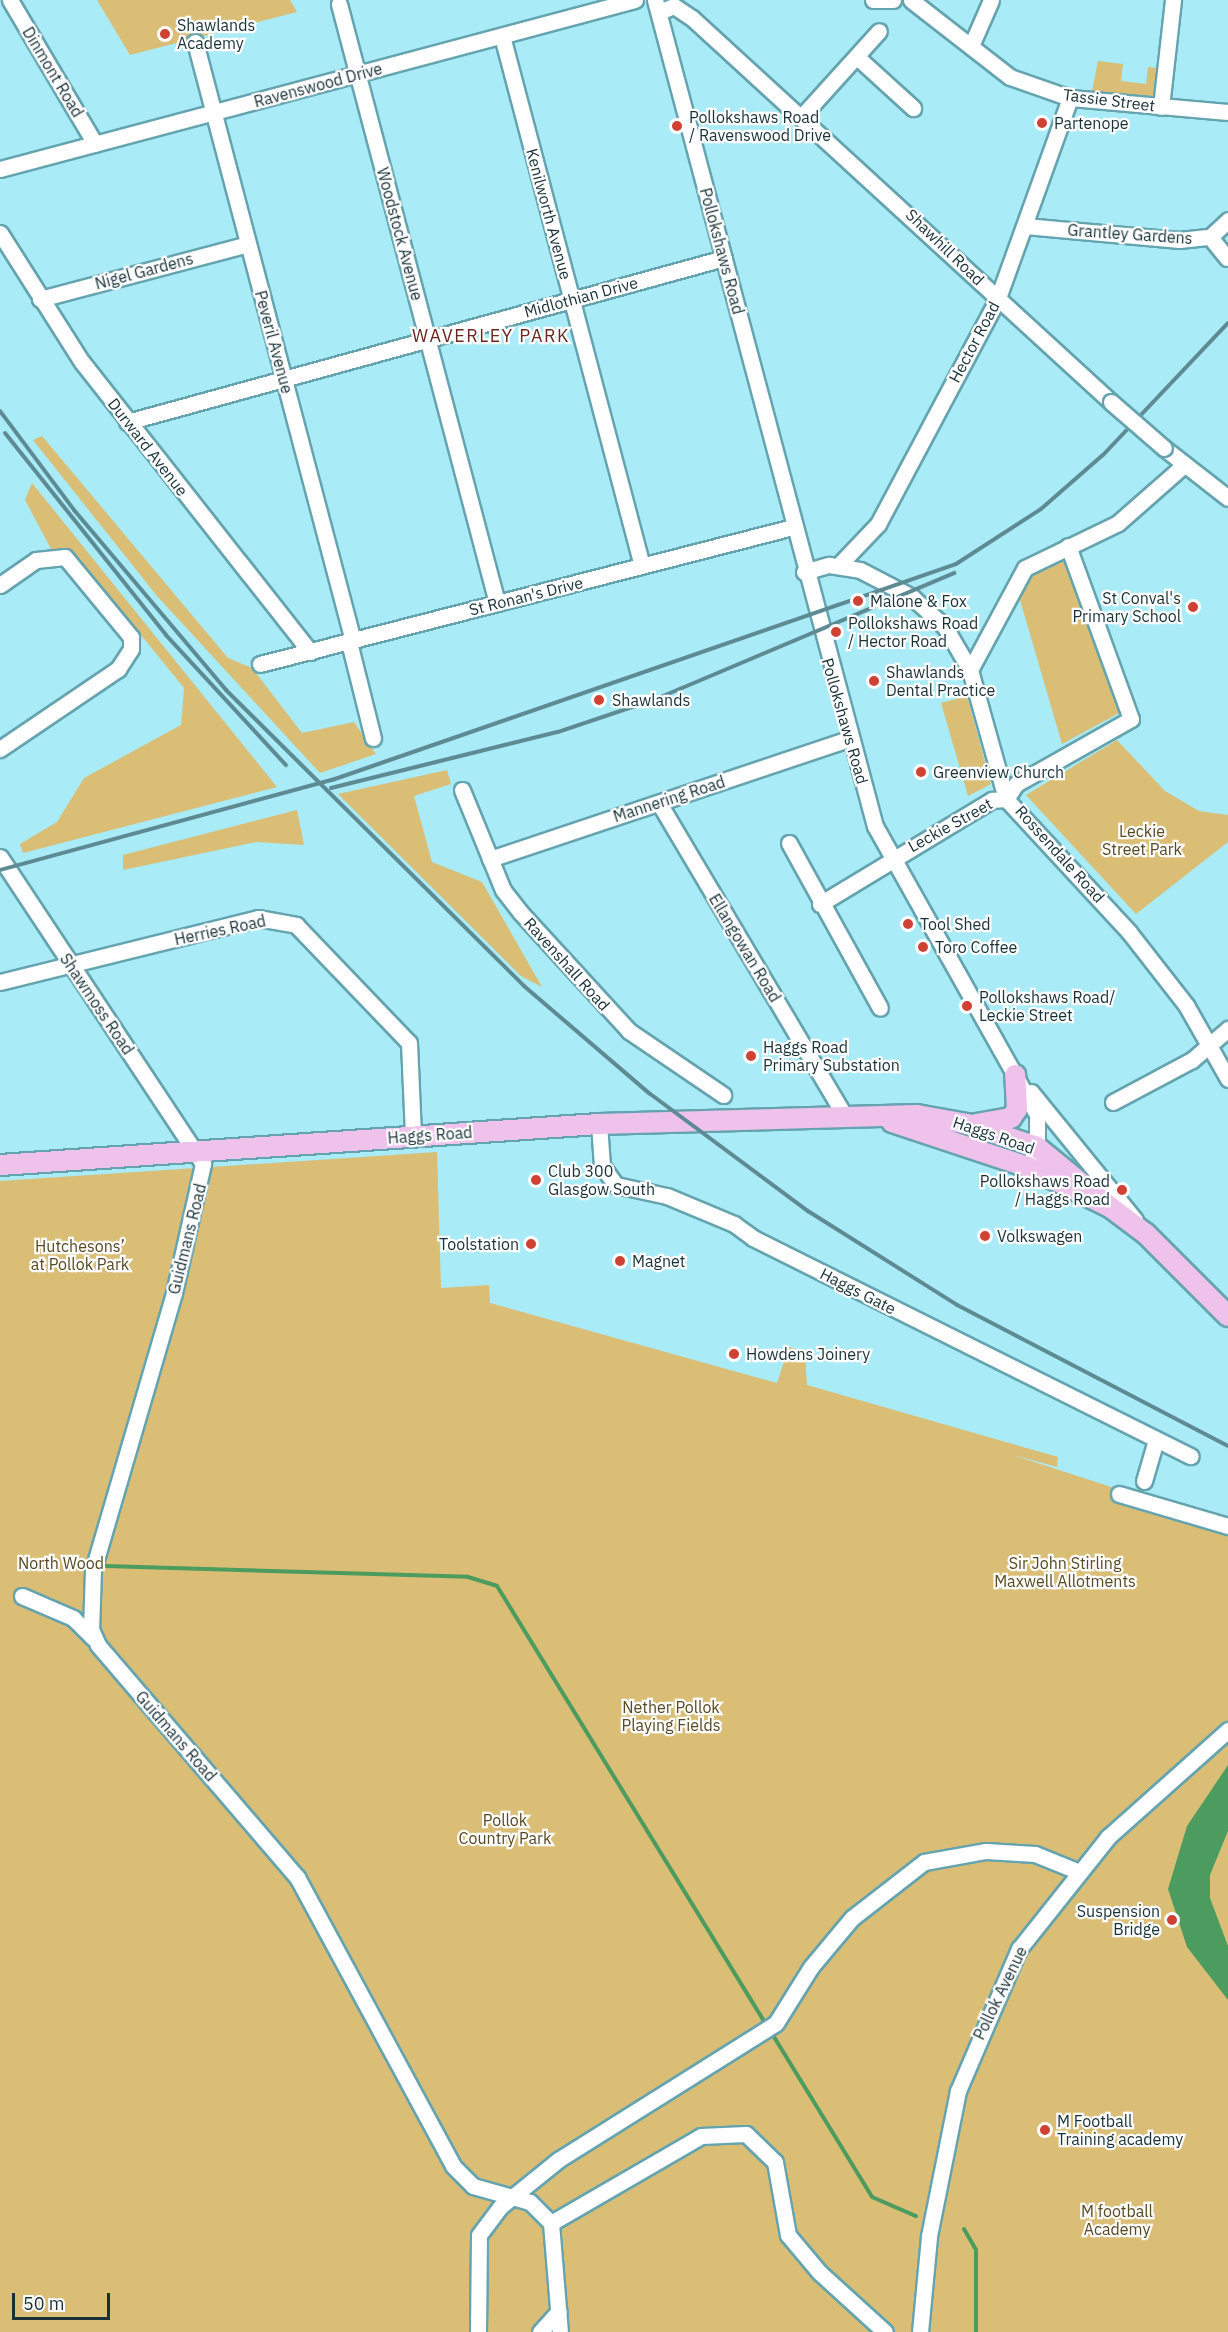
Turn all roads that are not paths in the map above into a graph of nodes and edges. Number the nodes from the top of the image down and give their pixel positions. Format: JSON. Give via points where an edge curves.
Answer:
{"nodes":[{"id":1,"x":10,"y":0,"type":"edge"},
{"id":2,"x":635,"y":0,"type":"edge"},
{"id":3,"x":873,"y":0,"type":"edge"},
{"id":4,"x":893,"y":0,"type":"edge"},
{"id":5,"x":911,"y":0,"type":"edge"},
{"id":6,"x":991,"y":0,"type":"edge"},
{"id":7,"x":1173,"y":0,"type":"edge"},
{"id":8,"x":339,"y":4,"type":"dead end"},
{"id":9,"x":657,"y":6,"type":"edge"},
{"id":10,"x":879,"y":31,"type":"dead end"},
{"id":11,"x":502,"y":36,"type":"junction"},
{"id":12,"x":195,"y":42,"type":"dead end"},
{"id":13,"x":970,"y":46,"type":"junction"},
{"id":14,"x":857,"y":57,"type":"junction"},
{"id":15,"x":357,"y":74,"type":"junction"},
{"id":16,"x":1070,"y":98,"type":"junction"},
{"id":17,"x":1161,"y":106,"type":"junction"},
{"id":18,"x":913,"y":108,"type":"dead end"},
{"id":19,"x":213,"y":112,"type":"junction"},
{"id":20,"x":1228,"y":112,"type":"edge"},
{"id":21,"x":803,"y":115,"type":"junction"},
{"id":22,"x":95,"y":144,"type":"junction"},
{"id":23,"x":0,"y":169,"type":"edge"},
{"id":24,"x":1228,"y":220,"type":"edge"},
{"id":25,"x":1025,"y":226,"type":"junction"},
{"id":26,"x":0,"y":233,"type":"edge"},
{"id":27,"x":1210,"y":237,"type":"junction"},
{"id":28,"x":248,"y":244,"type":"junction"},
{"id":29,"x":724,"y":258,"type":"junction"},
{"id":30,"x":1227,"y":258,"type":"edge"},
{"id":31,"x":40,"y":298,"type":"junction"},
{"id":32,"x":998,"y":298,"type":"junction"},
{"id":33,"x":572,"y":300,"type":"junction"},
{"id":34,"x":428,"y":338,"type":"junction"},
{"id":35,"x":284,"y":378,"type":"junction"},
{"id":36,"x":127,"y":422,"type":"junction"},
{"id":37,"x":1184,"y":465,"type":"junction"},
{"id":38,"x":1228,"y":498,"type":"edge"},
{"id":39,"x":793,"y":527,"type":"junction"},
{"id":40,"x":1068,"y":546,"type":"junction"},
{"id":41,"x":642,"y":566,"type":"junction"},
{"id":42,"x":838,"y":566,"type":"junction"},
{"id":43,"x":804,"y":572,"type":"junction"},
{"id":44,"x":0,"y":585,"type":"edge"},
{"id":45,"x":497,"y":603,"type":"junction"},
{"id":46,"x":351,"y":642,"type":"junction"},
{"id":47,"x":310,"y":652,"type":"junction"},
{"id":48,"x":260,"y":664,"type":"dead end"},
{"id":49,"x":970,"y":670,"type":"junction"},
{"id":50,"x":373,"y":738,"type":"dead end"},
{"id":51,"x":848,"y":739,"type":"junction"},
{"id":52,"x":0,"y":749,"type":"edge"},
{"id":53,"x":462,"y":790,"type":"dead end"},
{"id":54,"x":1006,"y":799,"type":"junction"},
{"id":55,"x":659,"y":803,"type":"junction"},
{"id":56,"x":789,"y":843,"type":"dead end"},
{"id":57,"x":0,"y":857,"type":"edge"},
{"id":58,"x":891,"y":858,"type":"junction"},
{"id":59,"x":490,"y":859,"type":"junction"},
{"id":60,"x":820,"y":904,"type":"junction"},
{"id":61,"x":70,"y":963,"type":"junction"},
{"id":62,"x":0,"y":982,"type":"edge"},
{"id":63,"x":880,"y":1008,"type":"dead end"},
{"id":64,"x":1228,"y":1029,"type":"edge"},
{"id":65,"x":1210,"y":1044,"type":"junction"},
{"id":66,"x":1015,"y":1075,"type":"junction"},
{"id":67,"x":1228,"y":1078,"type":"edge"},
{"id":68,"x":723,"y":1095,"type":"dead end"},
{"id":69,"x":1113,"y":1102,"type":"dead end"},
{"id":70,"x":852,"y":1114,"type":"junction"},
{"id":71,"x":599,"y":1124,"type":"junction"},
{"id":72,"x":968,"y":1124,"type":"junction"},
{"id":73,"x":413,"y":1136,"type":"junction"},
{"id":74,"x":1036,"y":1148,"type":"junction"},
{"id":75,"x":195,"y":1150,"type":"junction"},
{"id":76,"x":0,"y":1165,"type":"edge"},
{"id":77,"x":1028,"y":1167,"type":"junction"},
{"id":78,"x":1110,"y":1207,"type":"junction"},
{"id":79,"x":1146,"y":1234,"type":"junction"},
{"id":80,"x":1228,"y":1316,"type":"edge"},
{"id":81,"x":1156,"y":1440,"type":"junction"},
{"id":82,"x":1191,"y":1456,"type":"dead end"},
{"id":83,"x":1144,"y":1481,"type":"dead end"},
{"id":84,"x":1119,"y":1494,"type":"dead end"},
{"id":85,"x":1228,"y":1526,"type":"edge"},
{"id":86,"x":22,"y":1596,"type":"dead end"},
{"id":87,"x":98,"y":1645,"type":"junction"},
{"id":88,"x":1228,"y":1730,"type":"edge"},
{"id":89,"x":1077,"y":1871,"type":"junction"},
{"id":90,"x":513,"y":2195,"type":"junction"},
{"id":91,"x":551,"y":2223,"type":"junction"},
{"id":92,"x":559,"y":2311,"type":"junction"},
{"id":93,"x":478,"y":2332,"type":"edge"},
{"id":94,"x":540,"y":2332,"type":"edge"},
{"id":95,"x":560,"y":2332,"type":"edge"},
{"id":96,"x":885,"y":2332,"type":"edge"},
{"id":97,"x":920,"y":2332,"type":"edge"}],
"edges":[{"from":1,"to":22,"type":"street","name":"Dinmont Road"},
{"from":2,"to":11,"type":"street","name":"Ravenswood Drive"},
{"from":3,"to":4,"type":"street"},
{"from":5,"to":13,"type":"street","name":"Tassie Street"},
{"from":6,"to":13,"type":"street"},
{"from":7,"to":17,"type":"street"},
{"from":8,"to":15,"type":"street","name":"Woodstock Avenue"},
{"from":9,"to":21,"type":"street","name":"Shawhill Road","via":[[682,10]]},
{"from":9,"to":29,"type":"street","name":"Pollokshaws Road"},
{"from":10,"to":14,"type":"street"},
{"from":11,"to":15,"type":"street","name":"Ravenswood Drive"},
{"from":11,"to":33,"type":"street","name":"Kenilworth Avenue"},
{"from":12,"to":19,"type":"street","name":"Peveril Avenue"},
{"from":13,"to":16,"type":"street","name":"Tassie Street","via":[[1010,77]]},
{"from":14,"to":18,"type":"street"},
{"from":14,"to":21,"type":"street"},
{"from":15,"to":19,"type":"street","name":"Ravenswood Drive"},
{"from":15,"to":34,"type":"street","name":"Woodstock Avenue"},
{"from":16,"to":17,"type":"street","name":"Tassie Street"},
{"from":16,"to":25,"type":"street","name":"Hector Road"},
{"from":17,"to":20,"type":"street","name":"Tassie Street"},
{"from":19,"to":22,"type":"street","name":"Ravenswood Drive"},
{"from":19,"to":28,"type":"street","name":"Peveril Avenue"},
{"from":21,"to":32,"type":"street","name":"Shawhill Road"},
{"from":22,"to":23,"type":"street","name":"Ravenswood Drive"},
{"from":24,"to":27,"type":"street","name":"Grantley Gardens"},
{"from":25,"to":27,"type":"street","name":"Grantley Gardens","via":[[1179,240]]},
{"from":25,"to":32,"type":"street","name":"Hector Road"},
{"from":26,"to":31,"type":"street","name":"Durward Avenue"},
{"from":27,"to":30,"type":"street"},
{"from":28,"to":31,"type":"street","name":"Nigel Gardens"},
{"from":28,"to":35,"type":"street","name":"Peveril Avenue"},
{"from":29,"to":33,"type":"street","name":"Midlothian Drive"},
{"from":29,"to":39,"type":"street","name":"Pollokshaws Road"},
{"from":31,"to":36,"type":"street","name":"Durward Avenue"},
{"from":32,"to":37,"type":"street","name":"Shawhill Road","bridge":true},
{"from":32,"to":42,"type":"street","name":"Hector Road","via":[[878,524]]},
{"from":33,"to":34,"type":"street","name":"Midlothian Drive"},
{"from":33,"to":41,"type":"street","name":"Kenilworth Avenue"},
{"from":34,"to":35,"type":"street","name":"Midlothian Drive"},
{"from":34,"to":45,"type":"street","name":"Woodstock Avenue"},
{"from":35,"to":36,"type":"street","name":"Midlothian Drive"},
{"from":35,"to":46,"type":"street","name":"Peveril Avenue"},
{"from":36,"to":47,"type":"street","name":"Durward Avenue"},
{"from":37,"to":38,"type":"street","name":"Shawhill Road"},
{"from":37,"to":40,"type":"street","via":[[1118,523]]},
{"from":39,"to":41,"type":"street","name":"St Ronan's Drive"},
{"from":39,"to":43,"type":"street","name":"Pollokshaws Road"},
{"from":40,"to":49,"type":"street","via":[[1036,559],[1017,578]]},
{"from":40,"to":54,"type":"street","name":"Leckie Street","via":[[1131,719],[1016,784]]},
{"from":41,"to":45,"type":"street","name":"St Ronan's Drive"},
{"from":42,"to":43,"type":"street","name":"Rossendale Road"},
{"from":42,"to":49,"type":"street","name":"Rossendale Road","via":[[870,574],[912,597],[945,627]]},
{"from":43,"to":51,"type":"street","name":"Pollokshaws Road"},
{"from":44,"to":52,"type":"street","via":[[36,560],[65,557],[130,637],[131,649],[118,669]]},
{"from":45,"to":46,"type":"street","name":"St Ronan's Drive"},
{"from":46,"to":47,"type":"street","name":"St Ronan's Drive"},
{"from":46,"to":50,"type":"street","name":"Peveril Avenue"},
{"from":47,"to":48,"type":"street","name":"St Ronan's Drive"},
{"from":49,"to":54,"type":"street","name":"Rossendale Road"},
{"from":51,"to":55,"type":"street","name":"Mannering Road"},
{"from":51,"to":58,"type":"street","name":"Pollokshaws Road"},
{"from":53,"to":59,"type":"street","name":"Ravenshall Road"},
{"from":54,"to":58,"type":"street","name":"Leckie Street","via":[[992,800]]},
{"from":54,"to":65,"type":"street","name":"Rossendale Road","via":[[1129,932]]},
{"from":55,"to":59,"type":"street","name":"Mannering Road"},
{"from":55,"to":70,"type":"street","name":"Ellangowan Road","via":[[832,1093]]},
{"from":56,"to":60,"type":"street"},
{"from":57,"to":61,"type":"street","name":"Shawmoss Road"},
{"from":58,"to":60,"type":"street","name":"Leckie Street"},
{"from":58,"to":66,"type":"street","name":"Pollokshaws Road"},
{"from":59,"to":68,"type":"street","name":"Ravenshall Road","via":[[503,890],[521,913],[628,1031]]},
{"from":60,"to":63,"type":"street"},
{"from":61,"to":62,"type":"street","name":"Herries Road"},
{"from":61,"to":73,"type":"street","name":"Herries Road","via":[[258,918],[285,921],[303,929],[409,1044]]},
{"from":61,"to":75,"type":"street","name":"Shawmoss Road"},
{"from":64,"to":65,"type":"street"},
{"from":65,"to":67,"type":"street","name":"Rossendale Road"},
{"from":65,"to":69,"type":"street","via":[[1192,1060]]},
{"from":66,"to":72,"type":"main road","via":[[1017,1109],[1011,1118]]},
{"from":66,"to":74,"type":"street","name":"Pollokshaws Road","via":[[1037,1115]]},
{"from":66,"to":79,"type":"street"},
{"from":70,"to":71,"type":"main road","name":"Haggs Road"},
{"from":70,"to":72,"type":"main road","name":"Haggs Road","via":[[916,1115]]},
{"from":70,"to":77,"type":"main road","name":"Haggs Road","via":[[957,1140]]},
{"from":71,"to":73,"type":"main road","name":"Haggs Road"},
{"from":71,"to":81,"type":"street","name":"Haggs Gate","via":[[602,1166],[616,1185],[667,1196],[734,1224],[753,1238]]},
{"from":72,"to":74,"type":"main road","name":"Haggs Road"},
{"from":73,"to":75,"type":"main road","name":"Haggs Road"},
{"from":74,"to":77,"type":"street","name":"Pollokshaws Road"},
{"from":74,"to":78,"type":"main road","name":"Haggs Road"},
{"from":75,"to":76,"type":"main road","name":"Haggs Road"},
{"from":75,"to":87,"type":"street","name":"Guidmans Road","via":[[204,1174],[93,1570],[89,1606]]},
{"from":77,"to":78,"type":"main road"},
{"from":78,"to":79,"type":"main road"},
{"from":79,"to":80,"type":"main road"},
{"from":81,"to":82,"type":"street","name":"Haggs Gate"},
{"from":81,"to":83,"type":"street"},
{"from":84,"to":85,"type":"street"},
{"from":86,"to":87,"type":"street","via":[[73,1618]]},
{"from":87,"to":90,"type":"street","name":"Guidmans Road","via":[[297,1877],[453,2166],[473,2186]]},
{"from":88,"to":89,"type":"street","name":"Pollok Avenue","via":[[1154,1791]]},
{"from":89,"to":90,"type":"street","via":[[1035,1854],[986,1851],[924,1862],[852,1918],[811,1966],[776,2023],[558,2160]]},
{"from":89,"to":97,"type":"street","name":"Pollok Avenue","via":[[1019,1949],[958,2091],[929,2236]]},
{"from":90,"to":91,"type":"street","name":"Guidmans Road","via":[[540,2208]]},
{"from":90,"to":93,"type":"street","via":[[479,2235]]},
{"from":91,"to":92,"type":"street"},
{"from":91,"to":96,"type":"street","via":[[701,2136],[746,2134],[775,2162],[788,2235],[819,2272]]},
{"from":92,"to":94,"type":"street"},
{"from":92,"to":95,"type":"street"}]}
